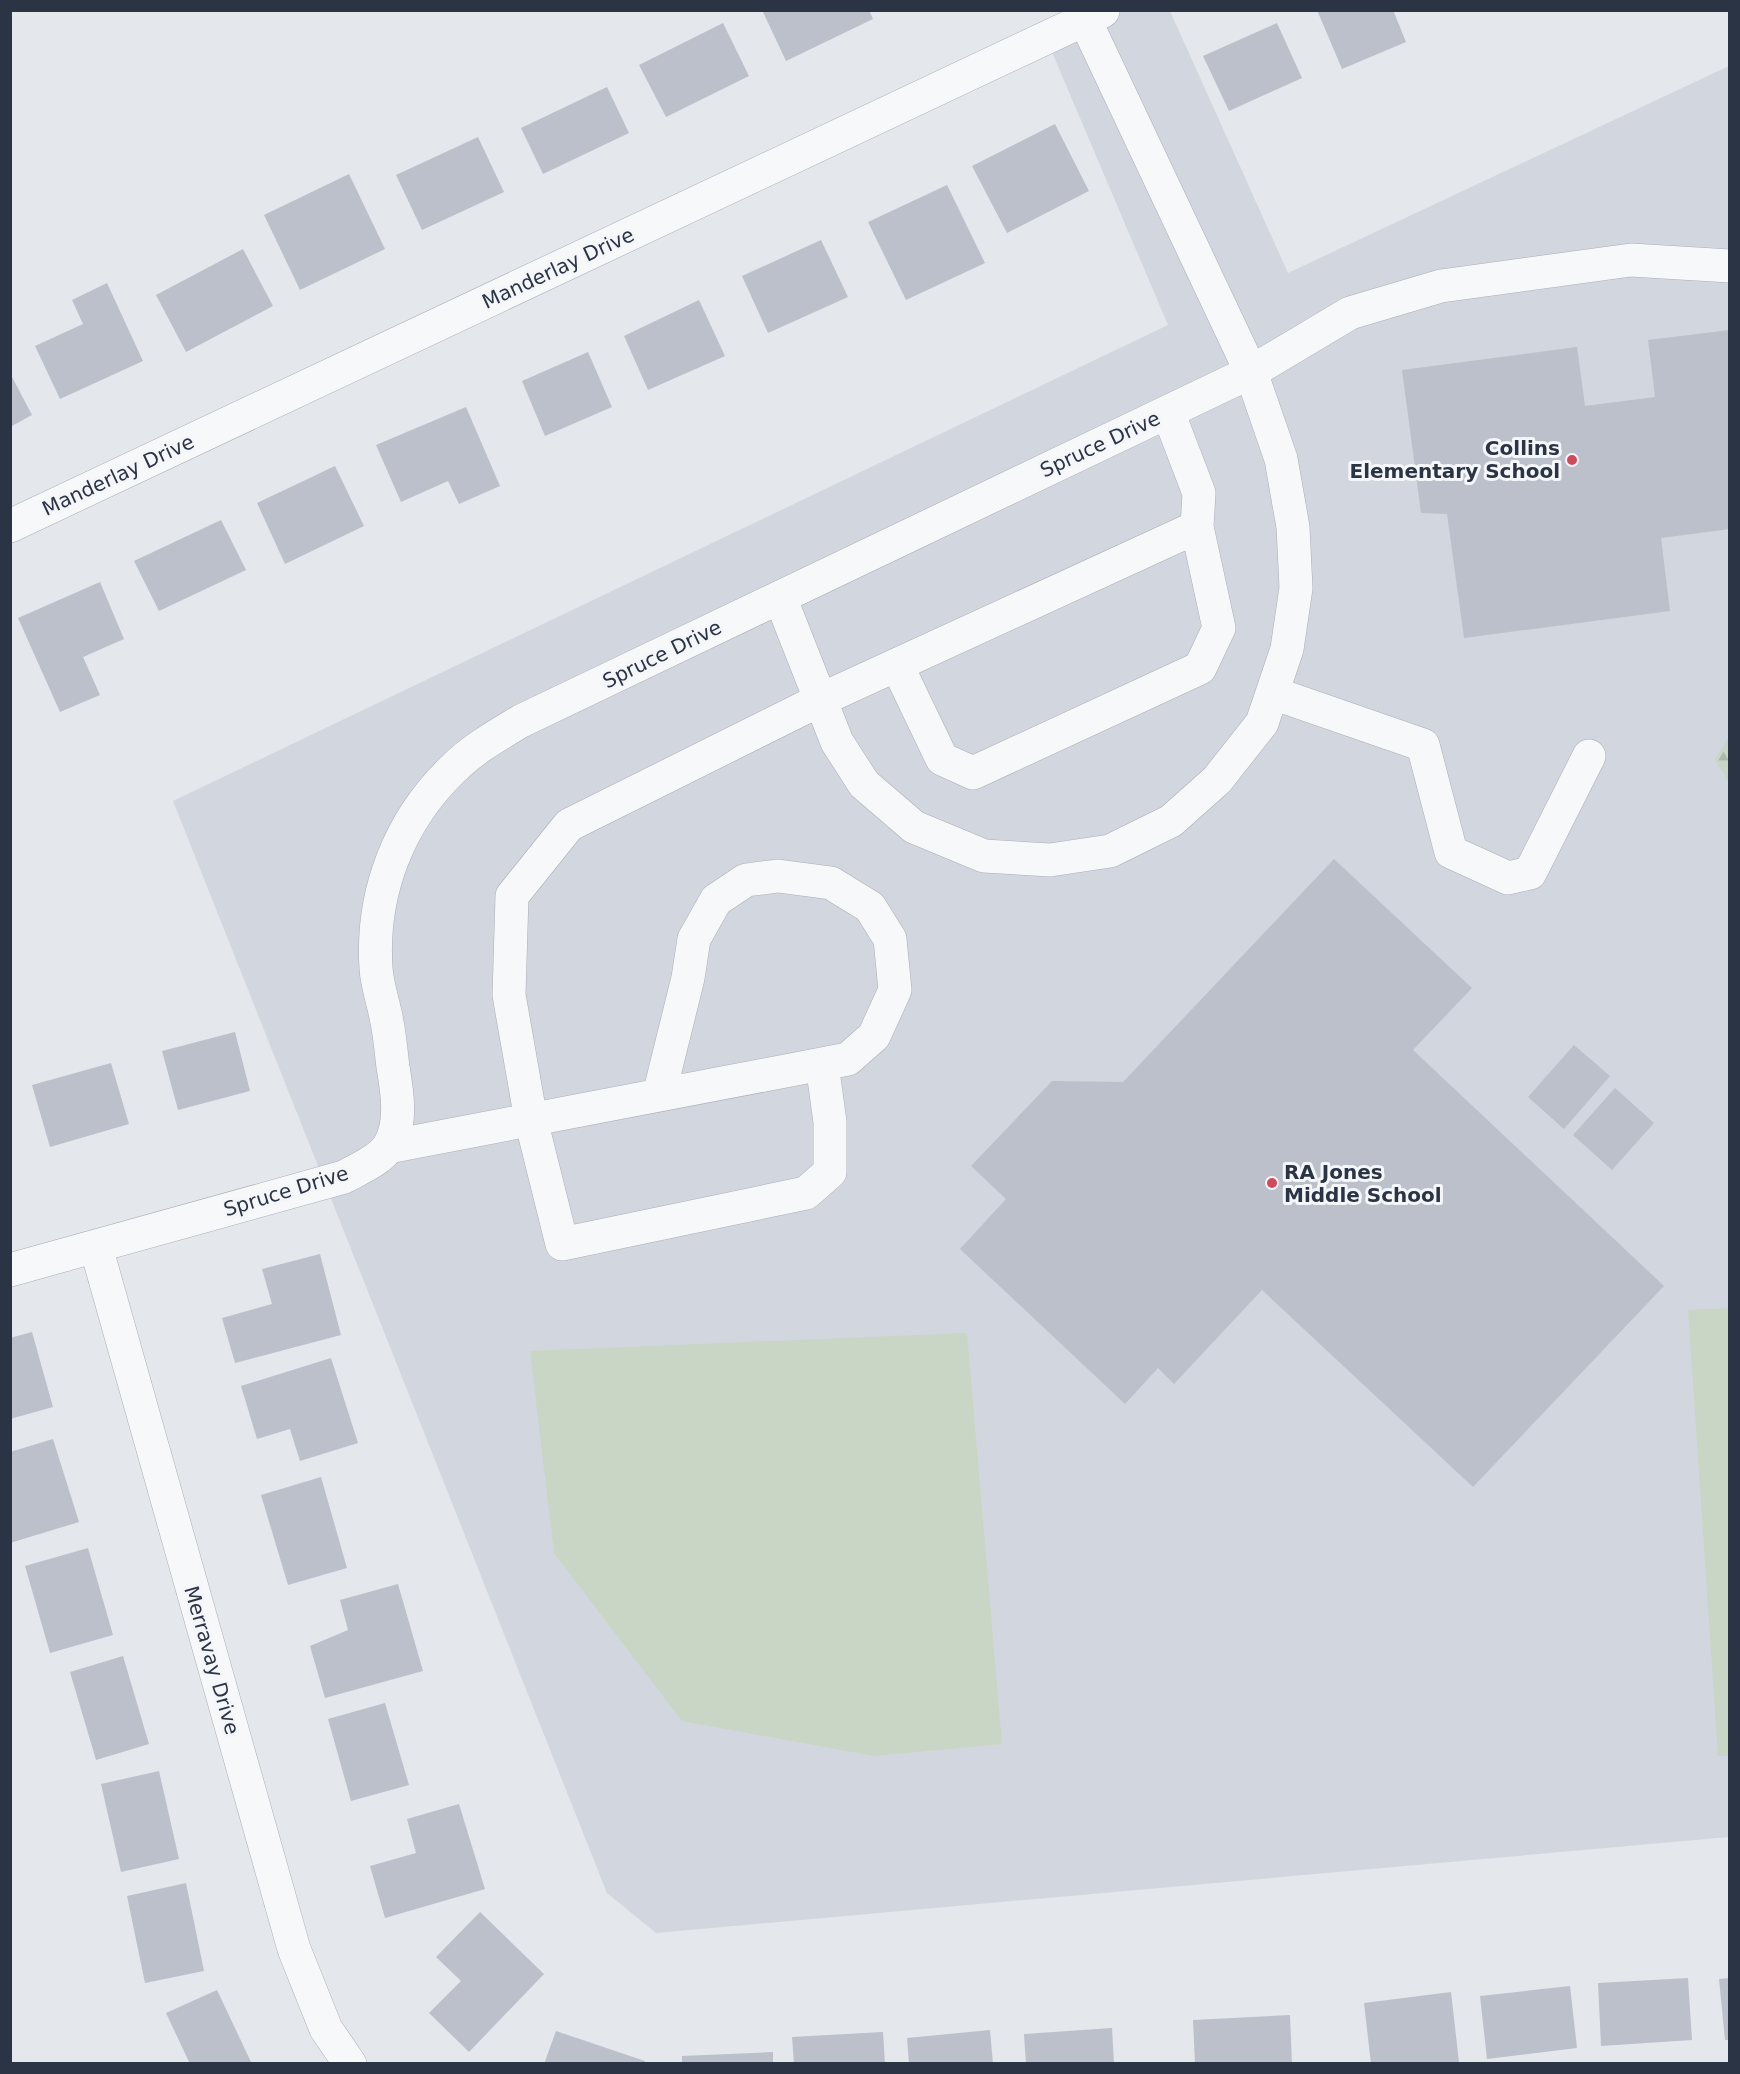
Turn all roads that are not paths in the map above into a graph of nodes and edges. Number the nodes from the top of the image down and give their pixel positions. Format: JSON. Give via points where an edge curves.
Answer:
{"nodes":[{"id":1,"x":1095,"y":15,"type":"edge"},
{"id":2,"x":1730,"y":266,"type":"edge"},
{"id":3,"x":1251,"y":372,"type":"junction"},
{"id":4,"x":1168,"y":412,"type":"junction"},
{"id":5,"x":10,"y":526,"type":"edge"},
{"id":6,"x":1197,"y":527,"type":"junction"},
{"id":7,"x":780,"y":597,"type":"junction"},
{"id":8,"x":897,"y":665,"type":"junction"},
{"id":9,"x":1273,"y":693,"type":"junction"},
{"id":10,"x":820,"y":700,"type":"junction"},
{"id":11,"x":1589,"y":756,"type":"dead end"},
{"id":12,"x":822,"y":1064,"type":"junction"},
{"id":13,"x":659,"y":1095,"type":"junction"},
{"id":14,"x":531,"y":1120,"type":"junction"},
{"id":15,"x":388,"y":1147,"type":"junction"},
{"id":16,"x":96,"y":1247,"type":"junction"},
{"id":17,"x":10,"y":1270,"type":"edge"},
{"id":18,"x":350,"y":2064,"type":"edge"}],
"edges":[{"from":1,"to":3,"type":"street"},
{"from":1,"to":5,"type":"street","name":"Manderlay Drive"},
{"from":2,"to":3,"type":"street","name":"Spruce Drive","via":[[1631,261],[1442,285],[1350,313]]},
{"from":3,"to":4,"type":"street","name":"Spruce Drive"},
{"from":3,"to":9,"type":"street","via":[[1281,459],[1293,527],[1296,588],[1287,649]]},
{"from":4,"to":6,"type":"street","via":[[1199,493]]},
{"from":4,"to":7,"type":"street","name":"Spruce Drive"},
{"from":6,"to":8,"type":"street"},
{"from":6,"to":8,"type":"street","via":[[1219,628],[1200,668],[973,773],[942,759]]},
{"from":7,"to":10,"type":"street"},
{"from":7,"to":15,"type":"street","name":"Spruce Drive","via":[[521,721],[455,766],[428,796],[405,829],[389,866],[375,939],[376,971],[398,1101]]},
{"from":8,"to":10,"type":"street"},
{"from":9,"to":10,"type":"street","via":[[1263,723],[1217,780],[1171,821],[1110,850],[1050,860],[984,856],[914,827],[864,784],[837,742]]},
{"from":9,"to":11,"type":"street","via":[[1423,745],[1451,852],[1508,878],[1530,873]]},
{"from":10,"to":14,"type":"street","via":[[569,825],[512,896],[509,995]]},
{"from":12,"to":13,"type":"street"},
{"from":12,"to":13,"type":"street","via":[[848,1059],[874,1036],[895,990],[890,939],[870,907],[831,883],[778,876],[746,880],[716,900],[694,939]]},
{"from":12,"to":14,"type":"street","via":[[830,1122],[830,1172],[806,1193],[562,1244]]},
{"from":13,"to":14,"type":"street"},
{"from":14,"to":15,"type":"street"},
{"from":15,"to":16,"type":"street","name":"Spruce Drive","via":[[344,1177]]},
{"from":16,"to":17,"type":"street","name":"Spruce Drive"},
{"from":16,"to":18,"type":"street","name":"Merravay Drive","via":[[294,1949],[326,2029]]}]}
